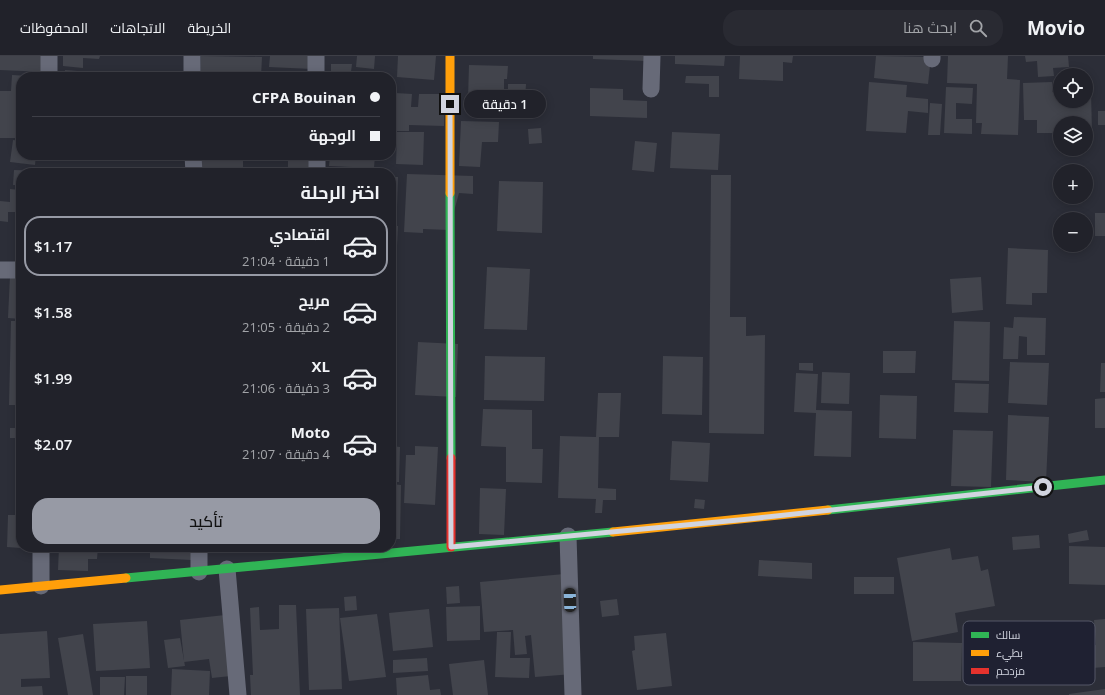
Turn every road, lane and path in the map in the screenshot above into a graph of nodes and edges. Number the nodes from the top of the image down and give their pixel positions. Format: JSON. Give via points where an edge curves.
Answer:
{"nodes":[{"id":1,"x":49,"y":56,"type":"edge"},
{"id":2,"x":192,"y":56,"type":"edge"},
{"id":3,"x":316,"y":56,"type":"edge"},
{"id":4,"x":450,"y":56,"type":"edge"},
{"id":5,"x":652,"y":56,"type":"edge"},
{"id":6,"x":49,"y":72,"type":"edge"},
{"id":7,"x":192,"y":72,"type":"edge"},
{"id":8,"x":316,"y":72,"type":"edge"},
{"id":9,"x":651,"y":90,"type":"dead end"},
{"id":10,"x":0,"y":270,"type":"edge"},
{"id":11,"x":16,"y":270,"type":"edge"},
{"id":12,"x":1105,"y":480,"type":"edge"},
{"id":13,"x":568,"y":536,"type":"junction"},
{"id":14,"x":451,"y":547,"type":"junction"},
{"id":15,"x":396,"y":550,"type":"edge"},
{"id":16,"x":41,"y":552,"type":"edge"},
{"id":17,"x":199,"y":552,"type":"edge"},
{"id":18,"x":357,"y":552,"type":"edge"},
{"id":19,"x":320,"y":554,"type":"edge"},
{"id":20,"x":227,"y":569,"type":"junction"},
{"id":21,"x":199,"y":572,"type":"junction"},
{"id":22,"x":41,"y":586,"type":"junction"},
{"id":23,"x":0,"y":590,"type":"edge"},
{"id":24,"x":238,"y":695,"type":"edge"},
{"id":25,"x":573,"y":695,"type":"edge"}],
"edges":[{"from":1,"to":6,"type":"street"},
{"from":2,"to":7,"type":"street"},
{"from":3,"to":8,"type":"street"},
{"from":4,"to":14,"type":"street"},
{"from":5,"to":9,"type":"street"},
{"from":10,"to":11,"type":"street"},
{"from":12,"to":13,"type":"street"},
{"from":13,"to":14,"type":"street"},
{"from":13,"to":25,"type":"street"},
{"from":14,"to":15,"type":"street"},
{"from":16,"to":22,"type":"street"},
{"from":17,"to":21,"type":"street"},
{"from":18,"to":19,"type":"street"},
{"from":19,"to":20,"type":"street"},
{"from":20,"to":21,"type":"street"},
{"from":20,"to":24,"type":"street"},
{"from":21,"to":22,"type":"street"},
{"from":22,"to":23,"type":"street"}]}
